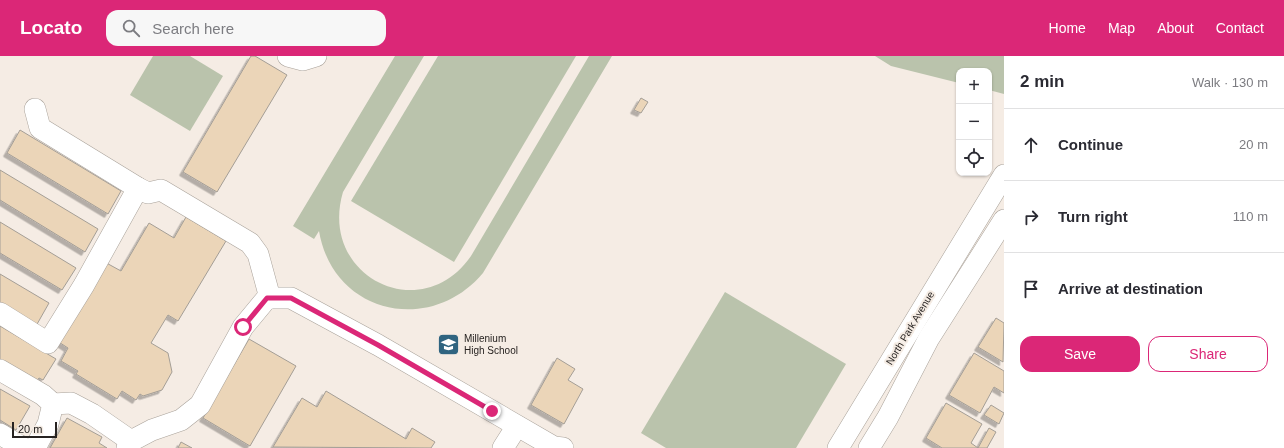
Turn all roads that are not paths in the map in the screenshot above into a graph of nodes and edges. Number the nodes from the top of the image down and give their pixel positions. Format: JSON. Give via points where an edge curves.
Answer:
{"nodes":[{"id":1,"x":288,"y":56,"type":"edge"},
{"id":2,"x":316,"y":56,"type":"edge"},
{"id":3,"x":35,"y":110,"type":"dead end"},
{"id":4,"x":1004,"y":175,"type":"edge"},
{"id":5,"x":138,"y":188,"type":"junction"},
{"id":6,"x":977,"y":206,"type":"junction"},
{"id":7,"x":1003,"y":221,"type":"edge"},
{"id":8,"x":270,"y":298,"type":"junction"},
{"id":9,"x":0,"y":313,"type":"edge"},
{"id":10,"x":0,"y":370,"type":"edge"},
{"id":11,"x":0,"y":382,"type":"edge"},
{"id":12,"x":48,"y":403,"type":"junction"},
{"id":13,"x":517,"y":426,"type":"junction"},
{"id":14,"x":0,"y":434,"type":"edge"},
{"id":15,"x":129,"y":444,"type":"edge"},
{"id":16,"x":26,"y":448,"type":"edge"},
{"id":17,"x":503,"y":448,"type":"edge"},
{"id":18,"x":562,"y":448,"type":"edge"},
{"id":19,"x":838,"y":448,"type":"edge"},
{"id":20,"x":869,"y":448,"type":"edge"}],
"edges":[{"from":1,"to":2,"type":"street","via":[[303,60]]},
{"from":3,"to":5,"type":"street","via":[[40,128]]},
{"from":4,"to":6,"type":"street","name":"North Park Avenue"},
{"from":5,"to":8,"type":"street","via":[[148,193],[161,190],[250,243],[258,254]]},
{"from":5,"to":9,"type":"street","via":[[84,285],[48,343]]},
{"from":6,"to":7,"type":"street"},
{"from":6,"to":19,"type":"street","name":"North Park Avenue"},
{"from":7,"to":20,"type":"street","via":[[929,338]]},
{"from":8,"to":13,"type":"street","via":[[291,298]]},
{"from":8,"to":15,"type":"street","via":[[267,298],[243,327],[200,405],[181,420],[152,430]]},
{"from":10,"to":12,"type":"street"},
{"from":11,"to":12,"type":"street"},
{"from":12,"to":15,"type":"street","via":[[71,403],[92,414]]},
{"from":12,"to":16,"type":"street","via":[[48,424]]},
{"from":13,"to":17,"type":"street"},
{"from":13,"to":18,"type":"street","via":[[554,447]]},
{"from":14,"to":16,"type":"street"}]}
